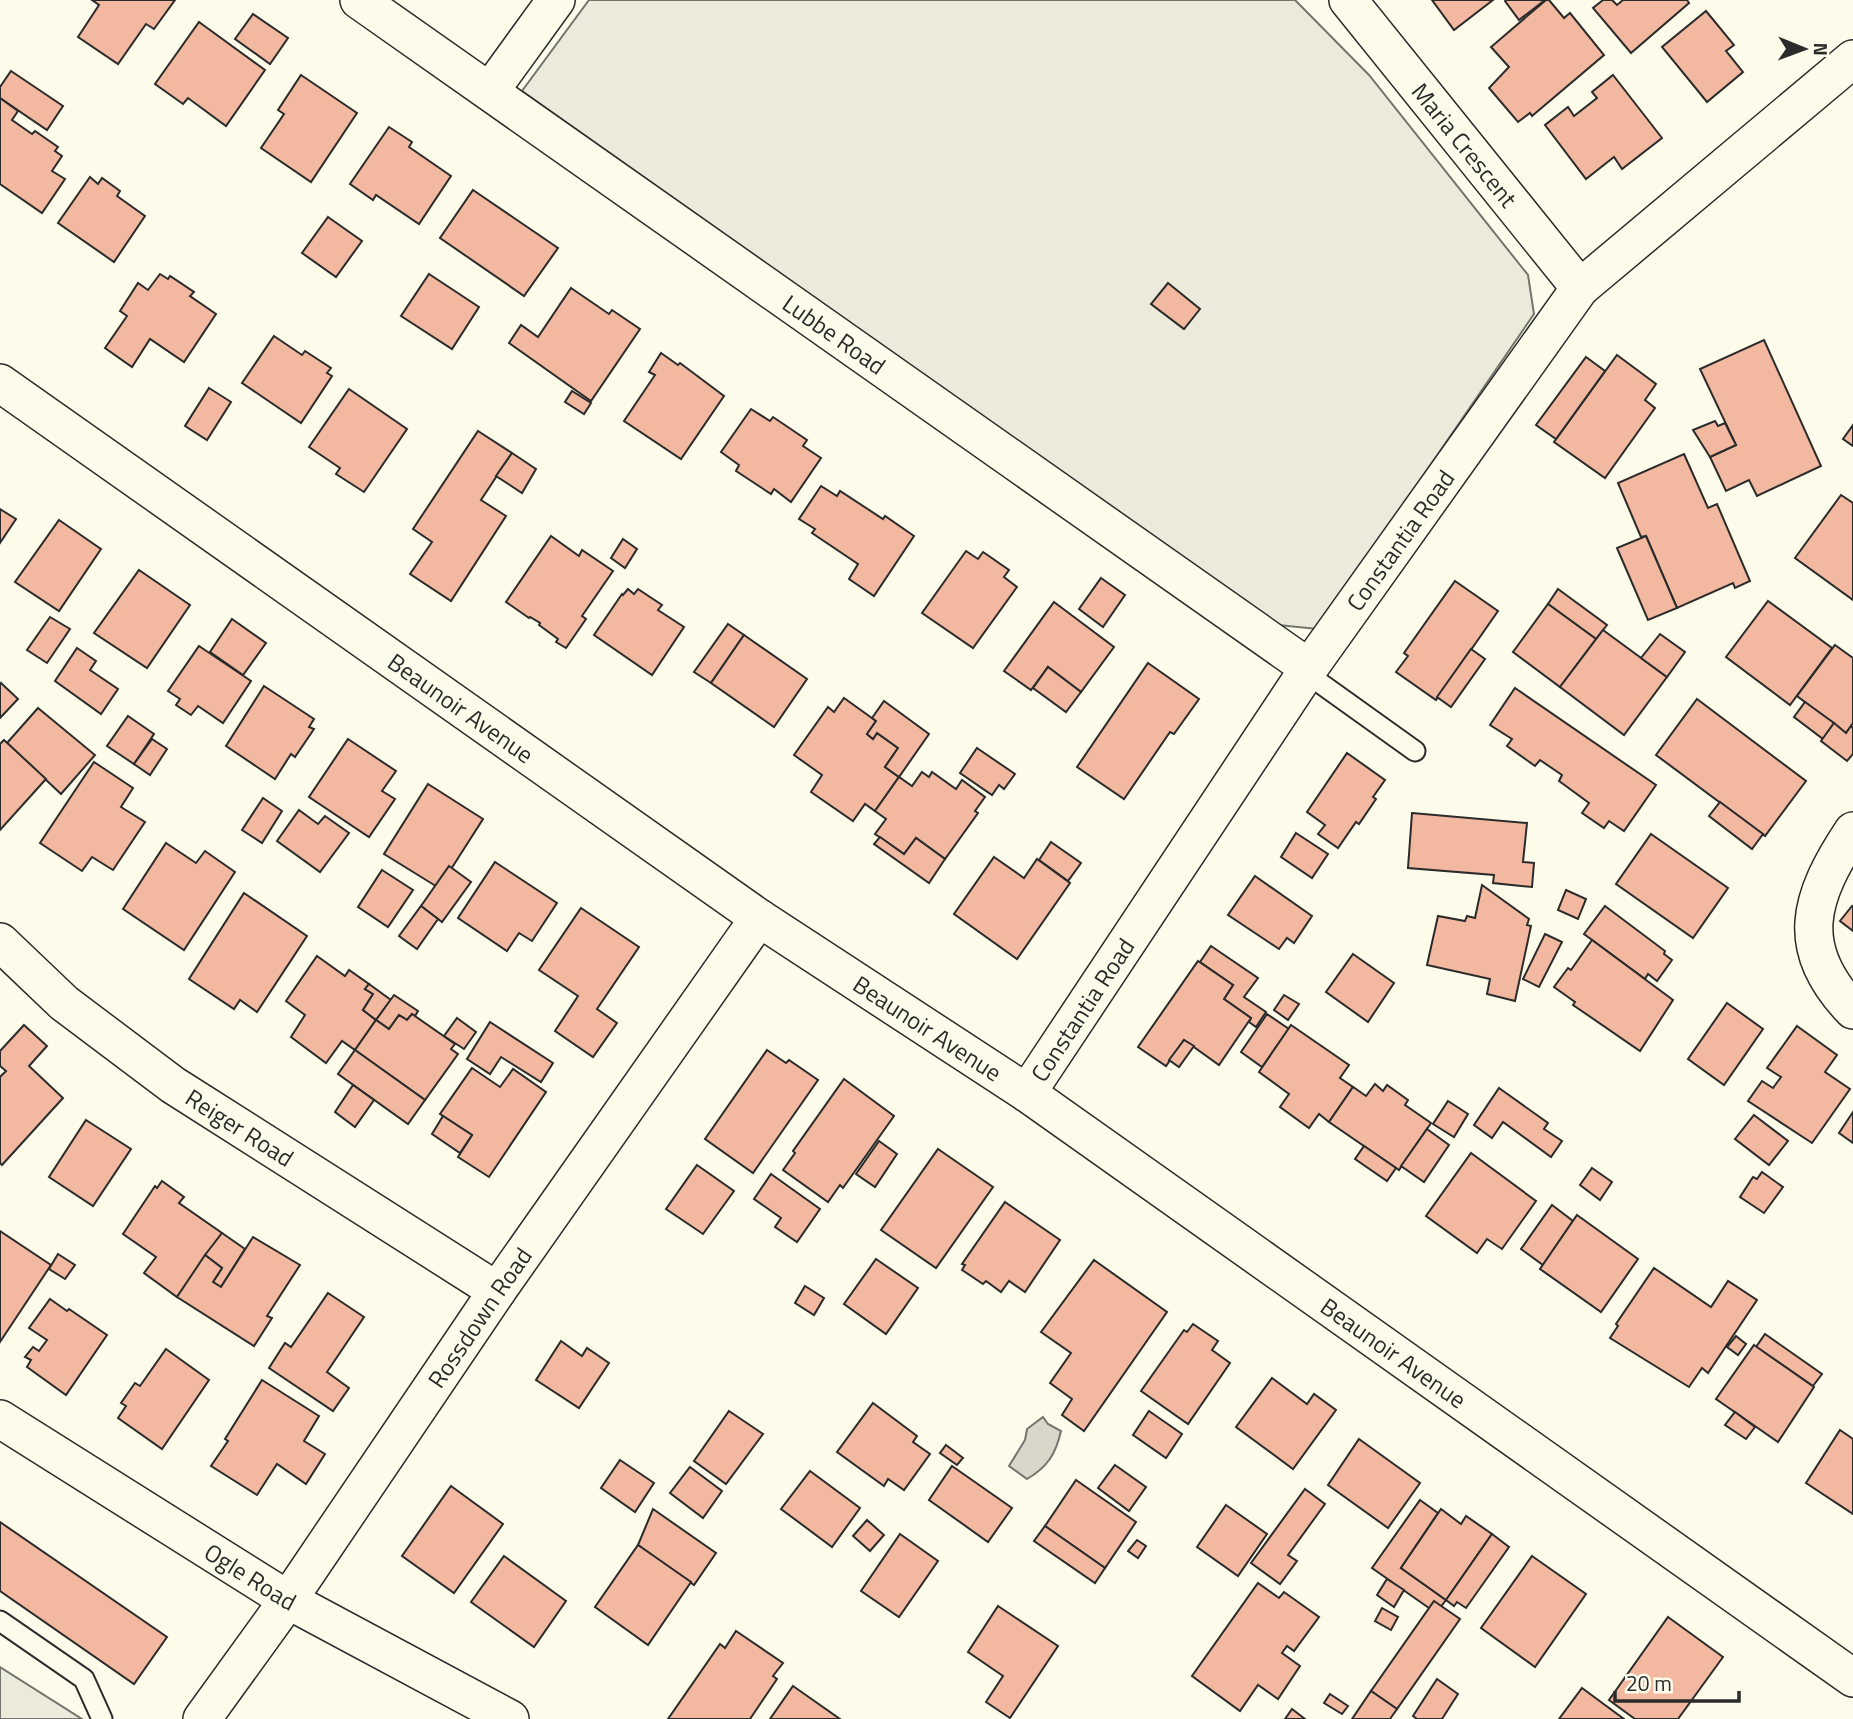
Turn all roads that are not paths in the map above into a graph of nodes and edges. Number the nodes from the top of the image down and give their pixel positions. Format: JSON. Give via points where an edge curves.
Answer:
{"nodes":[{"id":1,"x":359,"y":0,"type":"edge"},
{"id":2,"x":556,"y":0,"type":"edge"},
{"id":3,"x":1348,"y":0,"type":"edge"},
{"id":4,"x":1853,"y":59,"type":"edge"},
{"id":5,"x":490,"y":91,"type":"junction"},
{"id":6,"x":1580,"y":288,"type":"junction"},
{"id":7,"x":0,"y":383,"type":"edge"},
{"id":8,"x":1308,"y":671,"type":"junction"},
{"id":9,"x":1415,"y":751,"type":"dead end"},
{"id":10,"x":1853,"y":831,"type":"edge"},
{"id":11,"x":759,"y":918,"type":"junction"},
{"id":12,"x":0,"y":942,"type":"edge"},
{"id":13,"x":1853,"y":1010,"type":"edge"},
{"id":14,"x":1027,"y":1093,"type":"junction"},
{"id":15,"x":497,"y":1291,"type":"junction"},
{"id":16,"x":0,"y":1419,"type":"edge"},
{"id":17,"x":288,"y":1600,"type":"junction"},
{"id":18,"x":0,"y":1621,"type":"edge"},
{"id":19,"x":1853,"y":1678,"type":"edge"},
{"id":20,"x":102,"y":1719,"type":"edge"},
{"id":21,"x":202,"y":1719,"type":"edge"},
{"id":22,"x":510,"y":1719,"type":"edge"}],
"edges":[{"from":1,"to":5,"type":"street","name":"Lubbe Road"},
{"from":2,"to":5,"type":"street"},
{"from":3,"to":6,"type":"street","name":"Maria Crescent"},
{"from":4,"to":6,"type":"street","name":"Constantia Road"},
{"from":5,"to":8,"type":"street","name":"Lubbe Road"},
{"from":6,"to":8,"type":"street","name":"Constantia Road"},
{"from":7,"to":11,"type":"street","name":"Beaunoir Avenue"},
{"from":8,"to":9,"type":"lane"},
{"from":8,"to":14,"type":"street","name":"Constantia Road"},
{"from":10,"to":13,"type":"street","via":[[1819,892],[1812,930],[1820,962],[1837,993]]},
{"from":11,"to":14,"type":"street","name":"Beaunoir Avenue"},
{"from":11,"to":15,"type":"street","name":"Rossdown Road"},
{"from":12,"to":15,"type":"street","name":"Reiger Road","via":[[64,1003],[173,1085]]},
{"from":14,"to":19,"type":"street","name":"Beaunoir Avenue"},
{"from":15,"to":17,"type":"street","name":"Rossdown Road"},
{"from":16,"to":17,"type":"street","name":"Ogle Road"},
{"from":17,"to":21,"type":"street","name":"Rossdown Road"},
{"from":17,"to":22,"type":"street","name":"Ogle Road"},
{"from":18,"to":20,"type":"lane","via":[[84,1679]]}]}
